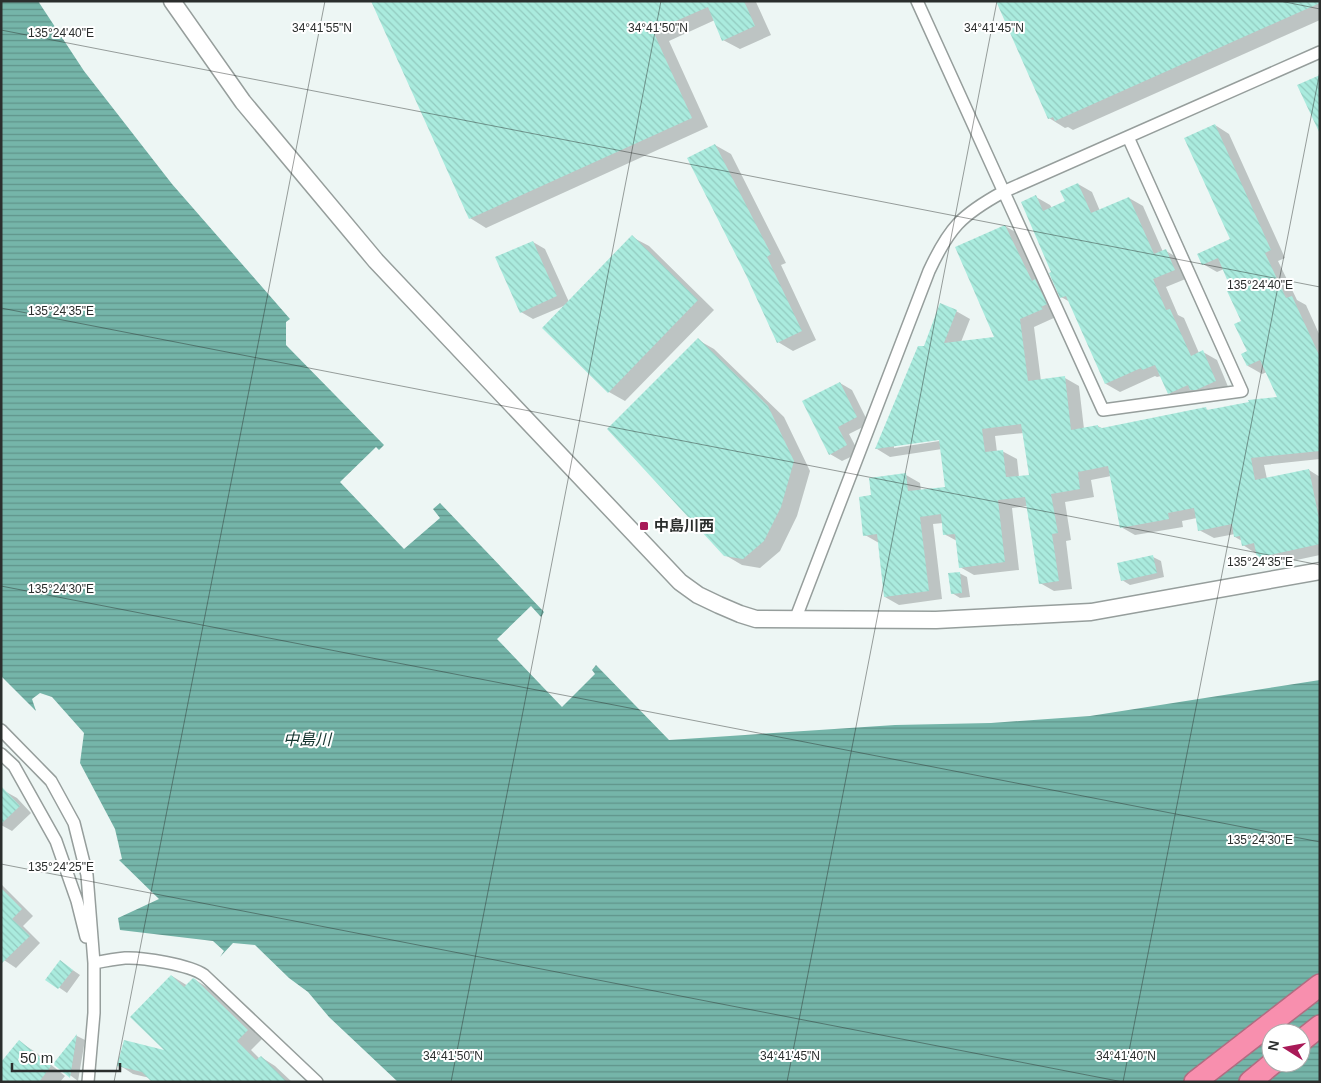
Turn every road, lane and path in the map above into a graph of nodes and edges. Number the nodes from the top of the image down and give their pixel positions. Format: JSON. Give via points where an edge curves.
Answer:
{"nodes":[{"id":1,"x":172,"y":1,"type":"edge"},
{"id":2,"x":917,"y":1,"type":"edge"},
{"id":3,"x":1320,"y":52,"type":"edge"},
{"id":4,"x":1128,"y":137,"type":"junction"},
{"id":5,"x":1003,"y":192,"type":"junction"},
{"id":6,"x":1320,"y":570,"type":"edge"},
{"id":7,"x":795,"y":620,"type":"junction"},
{"id":8,"x":1,"y":730,"type":"edge"},
{"id":9,"x":1,"y":754,"type":"edge"},
{"id":10,"x":94,"y":963,"type":"junction"},
{"id":11,"x":1320,"y":985,"type":"edge"},
{"id":12,"x":1261,"y":1073,"type":"edge"},
{"id":13,"x":88,"y":1082,"type":"edge"},
{"id":14,"x":316,"y":1082,"type":"edge"},
{"id":15,"x":1195,"y":1082,"type":"edge"},
{"id":16,"x":1250,"y":1082,"type":"edge"}],
"edges":[{"from":1,"to":7,"type":"street","via":[[243,102],[376,261],[680,582],[698,595],[740,614],[756,619]]},
{"from":2,"to":5,"type":"street"},
{"from":3,"to":4,"type":"street"},
{"from":4,"to":5,"type":"street"},
{"from":4,"to":5,"type":"street","via":[[1242,391],[1103,410]]},
{"from":5,"to":7,"type":"street","via":[[977,206],[957,223],[941,245]]},
{"from":6,"to":7,"type":"street","via":[[1091,612],[936,620]]},
{"from":8,"to":10,"type":"street","via":[[51,781],[74,823],[87,875]]},
{"from":9,"to":10,"type":"street","via":[[14,766],[56,842]]},
{"from":10,"to":13,"type":"street","via":[[94,1013]]},
{"from":10,"to":14,"type":"street","via":[[127,958],[196,970]]},
{"from":11,"to":15,"type":"highway"},
{"from":12,"to":16,"type":"highway"}]}
